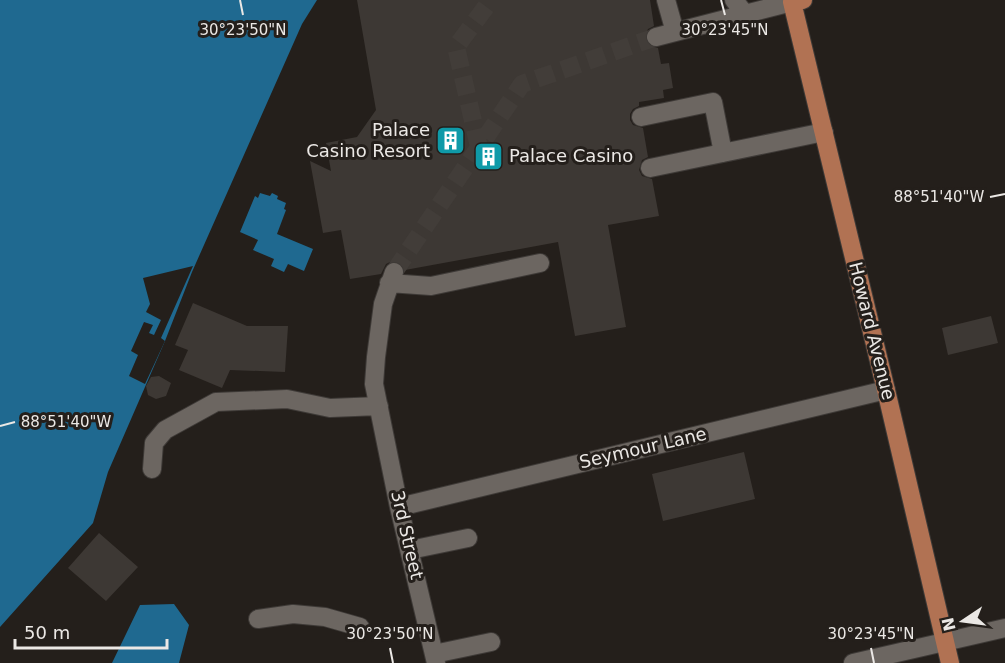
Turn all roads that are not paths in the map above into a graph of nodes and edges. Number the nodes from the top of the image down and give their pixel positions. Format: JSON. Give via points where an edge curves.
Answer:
{"nodes":[{"id":1,"x":666,"y":0,"type":"edge"},
{"id":2,"x":796,"y":1,"type":"edge"},
{"id":3,"x":739,"y":7,"type":"edge"},
{"id":4,"x":675,"y":32,"type":"junction"},
{"id":5,"x":656,"y":37,"type":"tunnel mouth"},
{"id":6,"x":641,"y":117,"type":"dead end"},
{"id":7,"x":824,"y":132,"type":"junction"},
{"id":8,"x":723,"y":153,"type":"junction"},
{"id":9,"x":650,"y":168,"type":"dead end"},
{"id":10,"x":540,"y":263,"type":"dead end"},
{"id":11,"x":886,"y":390,"type":"junction"},
{"id":12,"x":379,"y":406,"type":"junction"},
{"id":13,"x":152,"y":469,"type":"dead end"},
{"id":14,"x":399,"y":507,"type":"junction"},
{"id":15,"x":468,"y":538,"type":"dead end"},
{"id":16,"x":410,"y":550,"type":"junction"},
{"id":17,"x":258,"y":619,"type":"dead end"},
{"id":18,"x":360,"y":627,"type":"dead end"},
{"id":19,"x":1005,"y":628,"type":"edge"},
{"id":20,"x":491,"y":642,"type":"dead end"},
{"id":21,"x":945,"y":642,"type":"junction"},
{"id":22,"x":435,"y":659,"type":"edge"},
{"id":23,"x":853,"y":663,"type":"edge"},
{"id":24,"x":950,"y":663,"type":"edge"}],
"edges":[{"from":1,"to":4,"type":"street"},
{"from":2,"to":3,"type":"street"},
{"from":2,"to":7,"type":"main road","name":"Howard Avenue"},
{"from":3,"to":4,"type":"street"},
{"from":4,"to":5,"type":"street"},
{"from":6,"to":8,"type":"street","via":[[713,102]]},
{"from":7,"to":8,"type":"street"},
{"from":7,"to":11,"type":"main road","name":"Howard Avenue"},
{"from":8,"to":9,"type":"street"},
{"from":10,"to":12,"type":"street","name":"3rd Street","via":[[431,286],[392,277],[383,304],[375,357],[374,384]]},
{"from":11,"to":14,"type":"street","name":"Seymour Lane"},
{"from":11,"to":21,"type":"main road","name":"Howard Avenue"},
{"from":12,"to":13,"type":"street","via":[[330,408],[287,399],[216,402],[165,430],[154,443]]},
{"from":12,"to":14,"type":"street","name":"3rd Street"},
{"from":14,"to":16,"type":"street","name":"3rd Street"},
{"from":15,"to":16,"type":"street"},
{"from":16,"to":22,"type":"street","name":"3rd Street"},
{"from":17,"to":18,"type":"street","via":[[293,614],[325,617]]},
{"from":19,"to":21,"type":"street"},
{"from":20,"to":22,"type":"street"},
{"from":21,"to":23,"type":"street"},
{"from":21,"to":24,"type":"main road","name":"Howard Avenue"}]}
